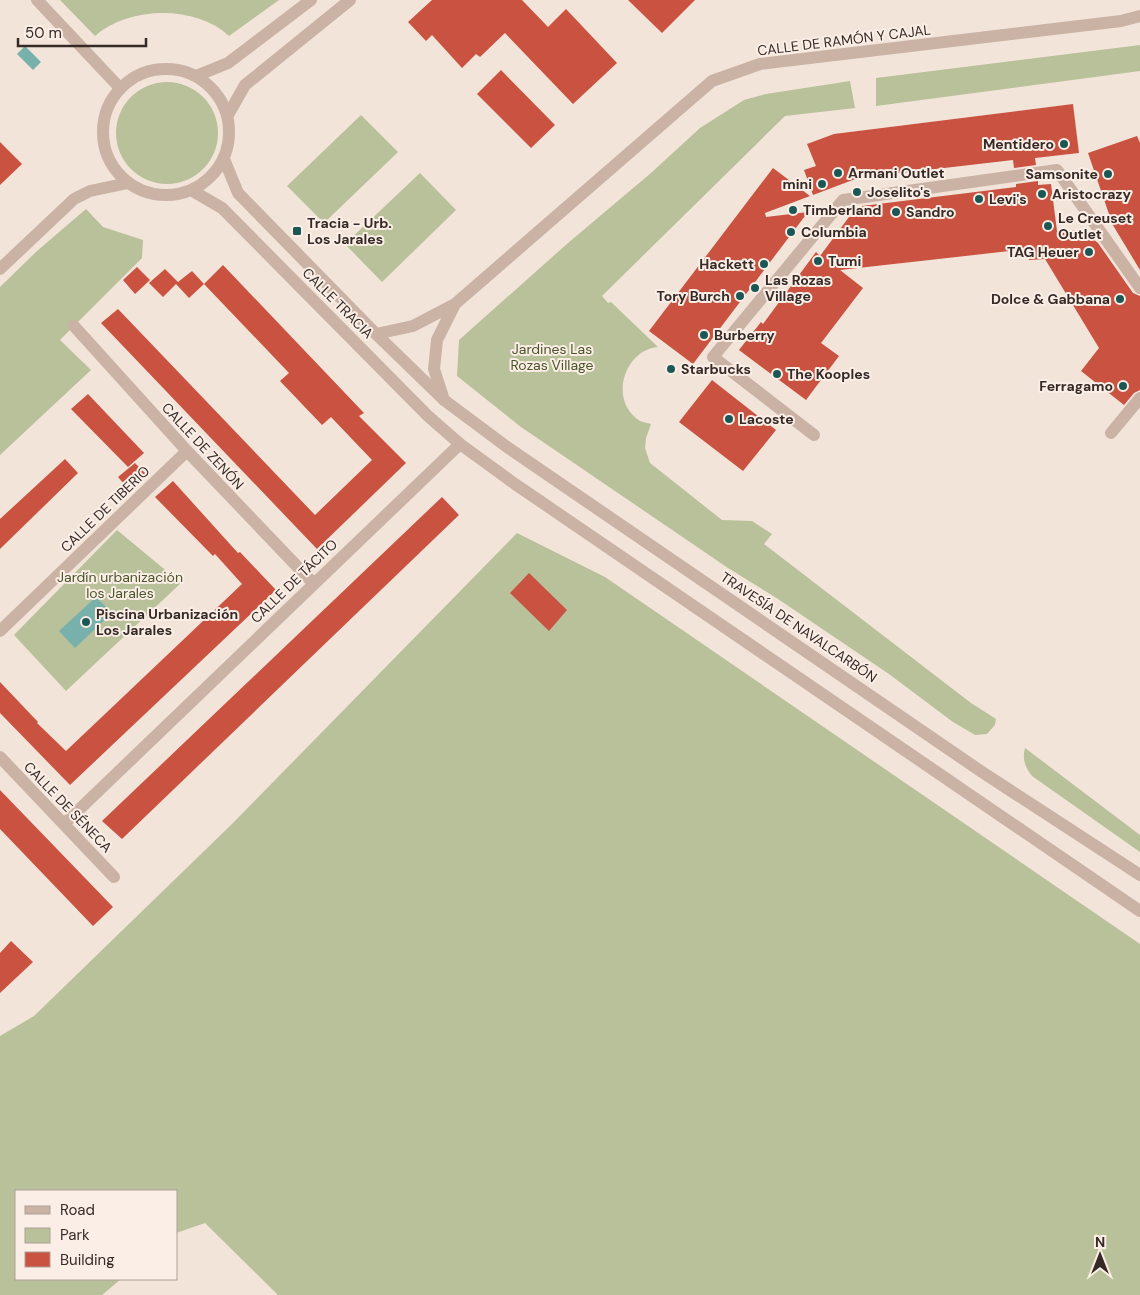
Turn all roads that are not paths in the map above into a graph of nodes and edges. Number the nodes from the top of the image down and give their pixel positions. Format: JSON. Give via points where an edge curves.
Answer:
{"nodes":[{"id":1,"x":37,"y":0,"type":"edge"},
{"id":2,"x":311,"y":0,"type":"edge"},
{"id":3,"x":350,"y":0,"type":"edge"},
{"id":4,"x":1140,"y":16,"type":"edge"},
{"id":5,"x":196,"y":76,"type":"junction"},
{"id":6,"x":120,"y":88,"type":"junction"},
{"id":7,"x":228,"y":115,"type":"junction"},
{"id":8,"x":224,"y":159,"type":"junction"},
{"id":9,"x":128,"y":183,"type":"junction"},
{"id":10,"x":191,"y":190,"type":"junction"},
{"id":11,"x":0,"y":269,"type":"edge"},
{"id":12,"x":1140,"y":288,"type":"edge"},
{"id":13,"x":455,"y":304,"type":"junction"},
{"id":14,"x":74,"y":326,"type":"dead end"},
{"id":15,"x":376,"y":334,"type":"junction"},
{"id":16,"x":1140,"y":398,"type":"edge"},
{"id":17,"x":444,"y":400,"type":"junction"},
{"id":18,"x":1111,"y":434,"type":"dead end"},
{"id":19,"x":814,"y":436,"type":"dead end"},
{"id":20,"x":460,"y":444,"type":"junction"},
{"id":21,"x":187,"y":451,"type":"junction"},
{"id":22,"x":313,"y":583,"type":"junction"},
{"id":23,"x":0,"y":631,"type":"edge"},
{"id":24,"x":0,"y":757,"type":"edge"},
{"id":25,"x":64,"y":824,"type":"junction"},
{"id":26,"x":1140,"y":876,"type":"edge"},
{"id":27,"x":114,"y":877,"type":"dead end"},
{"id":28,"x":1140,"y":911,"type":"edge"}],
"edges":[{"from":1,"to":6,"type":"street"},
{"from":2,"to":5,"type":"street","via":[[228,63]]},
{"from":3,"to":7,"type":"street","via":[[245,85]]},
{"from":4,"to":13,"type":"street","name":"CALLE DE RAMÓN Y CAJAL","via":[[1121,21],[760,64],[712,81]]},
{"from":5,"to":6,"type":"street","via":[[170,69],[156,70],[143,73]]},
{"from":5,"to":7,"type":"street","via":[[221,99]]},
{"from":6,"to":9,"type":"street","via":[[104,120],[103,137],[107,155]]},
{"from":7,"to":8,"type":"street","via":[[230,138]]},
{"from":8,"to":10,"type":"street","via":[[210,178]]},
{"from":8,"to":15,"type":"street","name":"CALLE TRACIA","via":[[238,194]]},
{"from":9,"to":10,"type":"street","via":[[159,195]]},
{"from":9,"to":11,"type":"street","via":[[90,191],[74,199]]},
{"from":10,"to":20,"type":"street","name":"CALLE TRACIA","via":[[222,208],[428,416]]},
{"from":12,"to":19,"type":"street","via":[[1057,170],[843,200],[713,357]]},
{"from":13,"to":15,"type":"street","name":"CALLE DE RAMÓN Y CAJAL","via":[[413,326]]},
{"from":13,"to":17,"type":"street","name":"CALLE DE RAMÓN Y CAJAL","via":[[436,340],[434,369]]},
{"from":14,"to":21,"type":"street","name":"CALLE DE ZENÓN"},
{"from":15,"to":17,"type":"street","name":"CALLE TRACIA"},
{"from":16,"to":18,"type":"street"},
{"from":17,"to":26,"type":"street","name":"TRAVESÍA DE NAVALCARBÓN","via":[[982,772]]},
{"from":20,"to":22,"type":"street","name":"CALLE DE TÁCITO"},
{"from":20,"to":28,"type":"street"},
{"from":21,"to":22,"type":"street","name":"CALLE DE ZENÓN"},
{"from":21,"to":23,"type":"street","name":"CALLE DE TIBERIO"},
{"from":22,"to":25,"type":"street","name":"CALLE DE TÁCITO"},
{"from":24,"to":25,"type":"street","name":"CALLE DE SÉNECA"},
{"from":25,"to":27,"type":"street","name":"CALLE DE SÉNECA"}]}
